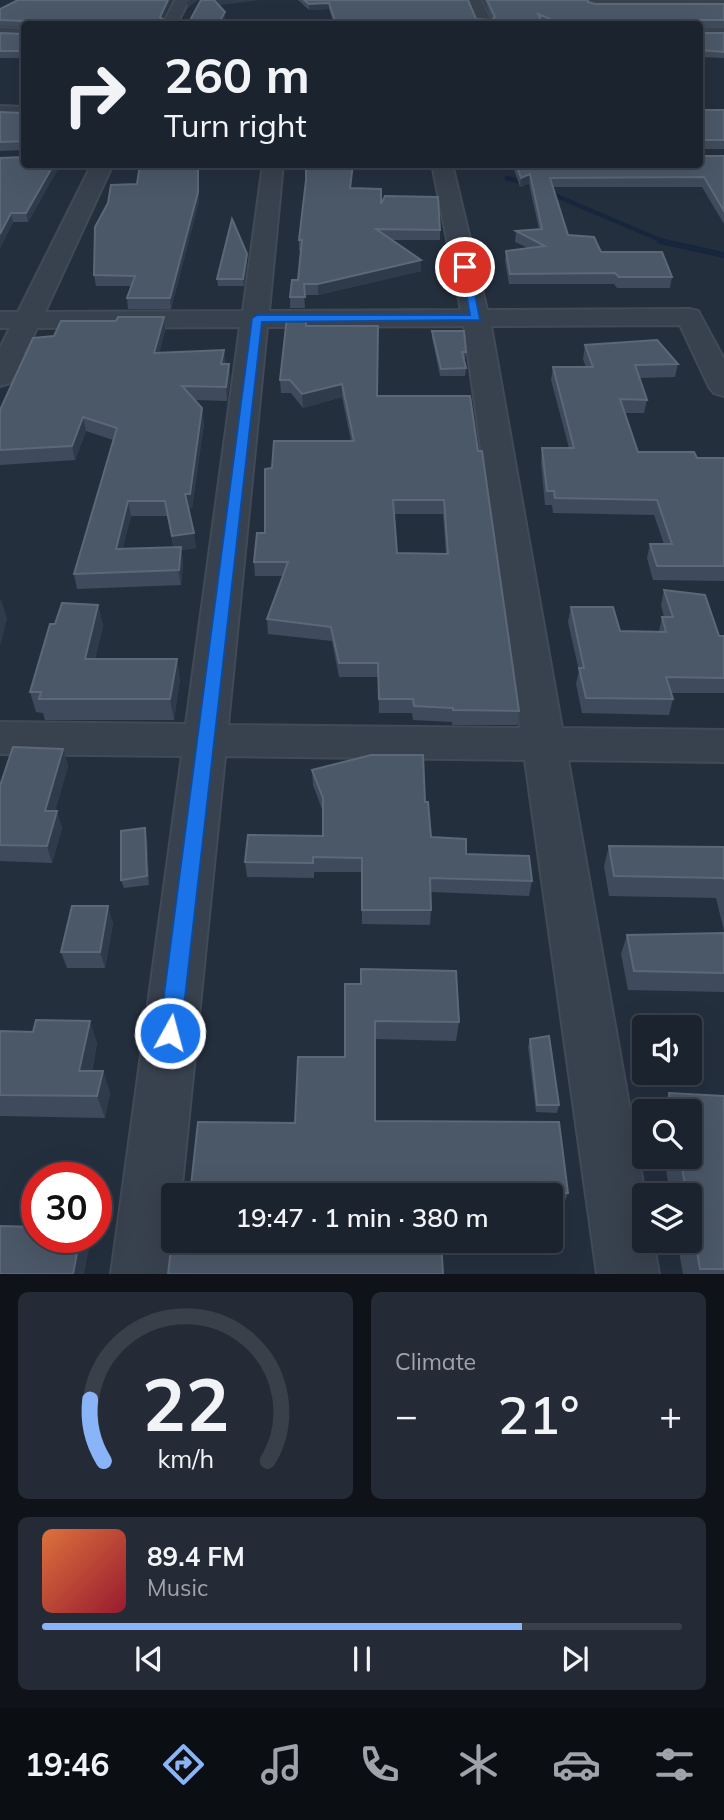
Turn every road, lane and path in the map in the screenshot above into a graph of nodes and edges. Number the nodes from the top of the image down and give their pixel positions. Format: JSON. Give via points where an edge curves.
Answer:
{"nodes":[{"id":1,"x":182,"y":0,"type":"edge"},
{"id":2,"x":474,"y":0,"type":"edge"},
{"id":3,"x":724,"y":3,"type":"edge"},
{"id":4,"x":595,"y":6,"type":"edge"},
{"id":5,"x":172,"y":21,"type":"edge"},
{"id":6,"x":484,"y":21,"type":"edge"},
{"id":7,"x":0,"y":33,"type":"edge"},
{"id":8,"x":703,"y":33,"type":"edge"},
{"id":9,"x":724,"y":33,"type":"edge"},
{"id":10,"x":21,"y":34,"type":"edge"},
{"id":11,"x":0,"y":112,"type":"edge"},
{"id":12,"x":21,"y":113,"type":"edge"},
{"id":13,"x":101,"y":168,"type":"edge"},
{"id":14,"x":273,"y":168,"type":"edge"},
{"id":15,"x":443,"y":168,"type":"edge"},
{"id":16,"x":257,"y":318,"type":"junction"},
{"id":17,"x":476,"y":318,"type":"junction"},
{"id":18,"x":0,"y":320,"type":"edge"},
{"id":19,"x":28,"y":320,"type":"junction"},
{"id":20,"x":0,"y":377,"type":"edge"},
{"id":21,"x":724,"y":387,"type":"edge"},
{"id":22,"x":0,"y":737,"type":"edge"},
{"id":23,"x":205,"y":739,"type":"junction"},
{"id":24,"x":542,"y":746,"type":"junction"},
{"id":25,"x":724,"y":746,"type":"edge"},
{"id":26,"x":142,"y":1274,"type":"edge"},
{"id":27,"x":628,"y":1274,"type":"edge"}],
"edges":[{"from":1,"to":5,"type":"street"},
{"from":2,"to":6,"type":"street"},
{"from":3,"to":4,"type":"street"},
{"from":7,"to":10,"type":"street"},
{"from":8,"to":9,"type":"street"},
{"from":11,"to":12,"type":"street"},
{"from":13,"to":19,"type":"street"},
{"from":14,"to":16,"type":"street"},
{"from":15,"to":17,"type":"street"},
{"from":16,"to":17,"type":"street"},
{"from":16,"to":19,"type":"street"},
{"from":16,"to":23,"type":"street"},
{"from":17,"to":21,"type":"street","via":[[689,317]]},
{"from":17,"to":24,"type":"street"},
{"from":18,"to":19,"type":"street"},
{"from":19,"to":20,"type":"street"},
{"from":22,"to":23,"type":"street"},
{"from":23,"to":24,"type":"street"},
{"from":23,"to":26,"type":"street"},
{"from":24,"to":25,"type":"street"},
{"from":24,"to":27,"type":"street"}]}
